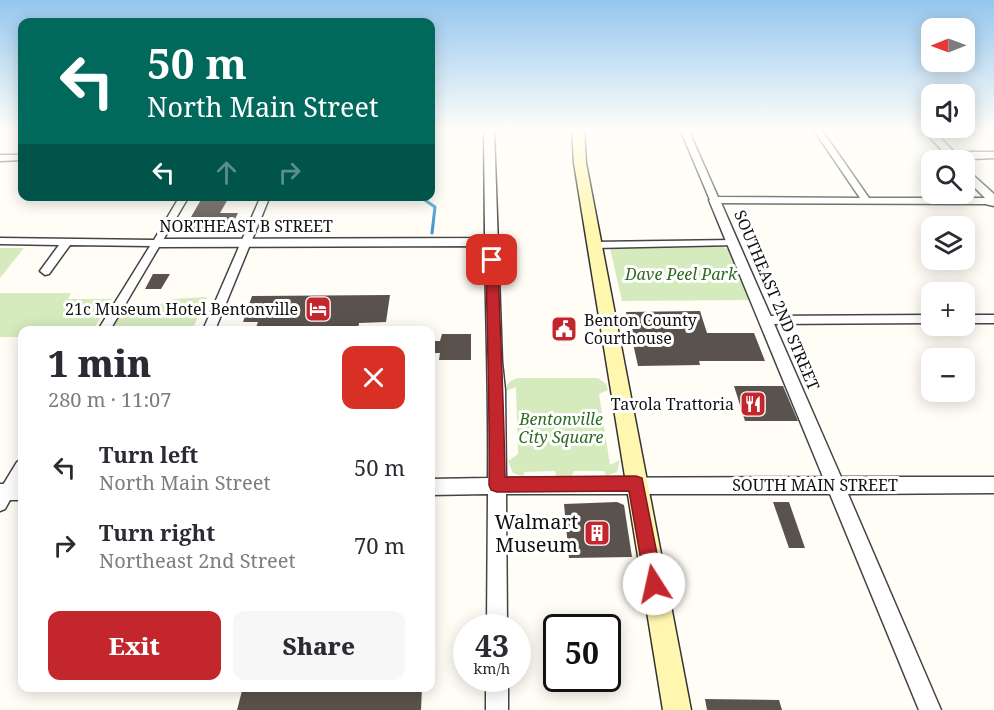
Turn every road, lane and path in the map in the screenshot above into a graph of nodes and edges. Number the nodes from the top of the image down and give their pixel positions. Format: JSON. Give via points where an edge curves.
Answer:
{"nodes":[{"id":1,"x":490,"y":162,"type":"edge"},
{"id":2,"x":580,"y":162,"type":"edge"},
{"id":3,"x":698,"y":162,"type":"edge"},
{"id":4,"x":840,"y":162,"type":"edge"},
{"id":5,"x":975,"y":182,"type":"edge"},
{"id":6,"x":715,"y":200,"type":"junction"},
{"id":7,"x":866,"y":200,"type":"junction"},
{"id":8,"x":182,"y":201,"type":"edge"},
{"id":9,"x":264,"y":201,"type":"edge"},
{"id":10,"x":994,"y":202,"type":"edge"},
{"id":11,"x":0,"y":241,"type":"edge"},
{"id":12,"x":491,"y":242,"type":"junction"},
{"id":13,"x":66,"y":243,"type":"junction"},
{"id":14,"x":157,"y":243,"type":"junction"},
{"id":15,"x":733,"y":243,"type":"junction"},
{"id":16,"x":245,"y":244,"type":"junction"},
{"id":17,"x":594,"y":245,"type":"junction"},
{"id":18,"x":45,"y":271,"type":"dead end"},
{"id":19,"x":921,"y":319,"type":"edge"},
{"id":20,"x":975,"y":319,"type":"edge"},
{"id":21,"x":994,"y":319,"type":"edge"},
{"id":22,"x":765,"y":320,"type":"junction"},
{"id":23,"x":106,"y":326,"type":"edge"},
{"id":24,"x":211,"y":326,"type":"edge"},
{"id":25,"x":18,"y":474,"type":"edge"},
{"id":26,"x":636,"y":484,"type":"junction"},
{"id":27,"x":497,"y":485,"type":"junction"},
{"id":28,"x":994,"y":485,"type":"edge"},
{"id":29,"x":835,"y":486,"type":"junction"},
{"id":30,"x":435,"y":487,"type":"edge"},
{"id":31,"x":7,"y":495,"type":"edge"},
{"id":32,"x":497,"y":614,"type":"edge"},
{"id":33,"x":497,"y":692,"type":"edge"},
{"id":34,"x":497,"y":710,"type":"edge"},
{"id":35,"x":677,"y":710,"type":"edge"},
{"id":36,"x":930,"y":710,"type":"edge"}],
"edges":[{"from":1,"to":12,"type":"street"},
{"from":2,"to":17,"type":"main road"},
{"from":3,"to":6,"type":"street","name":"SOUTHEAST 2ND STREET"},
{"from":4,"to":7,"type":"street"},
{"from":5,"to":10,"type":"street"},
{"from":6,"to":7,"type":"street"},
{"from":6,"to":15,"type":"street","name":"SOUTHEAST 2ND STREET"},
{"from":7,"to":10,"type":"street"},
{"from":8,"to":14,"type":"street"},
{"from":9,"to":16,"type":"street"},
{"from":11,"to":13,"type":"street","name":"NORTHEAST B STREET"},
{"from":12,"to":16,"type":"street","name":"NORTHEAST B STREET"},
{"from":12,"to":27,"type":"street"},
{"from":13,"to":14,"type":"street","name":"NORTHEAST B STREET"},
{"from":13,"to":18,"type":"street"},
{"from":14,"to":16,"type":"street","name":"NORTHEAST B STREET"},
{"from":14,"to":23,"type":"street"},
{"from":15,"to":17,"type":"street"},
{"from":15,"to":22,"type":"street","name":"SOUTHEAST 2ND STREET"},
{"from":16,"to":24,"type":"street"},
{"from":17,"to":26,"type":"main road"},
{"from":19,"to":22,"type":"street"},
{"from":20,"to":21,"type":"street"},
{"from":22,"to":29,"type":"street","name":"SOUTHEAST 2ND STREET"},
{"from":25,"to":31,"type":"street"},
{"from":26,"to":27,"type":"street","name":"SOUTH MAIN STREET"},
{"from":26,"to":29,"type":"street","name":"SOUTH MAIN STREET"},
{"from":26,"to":35,"type":"main road"},
{"from":27,"to":30,"type":"street","name":"SOUTH MAIN STREET"},
{"from":27,"to":32,"type":"street"},
{"from":28,"to":29,"type":"street","name":"SOUTH MAIN STREET"},
{"from":29,"to":36,"type":"street","name":"SOUTHEAST 2ND STREET"},
{"from":33,"to":34,"type":"street"}]}
